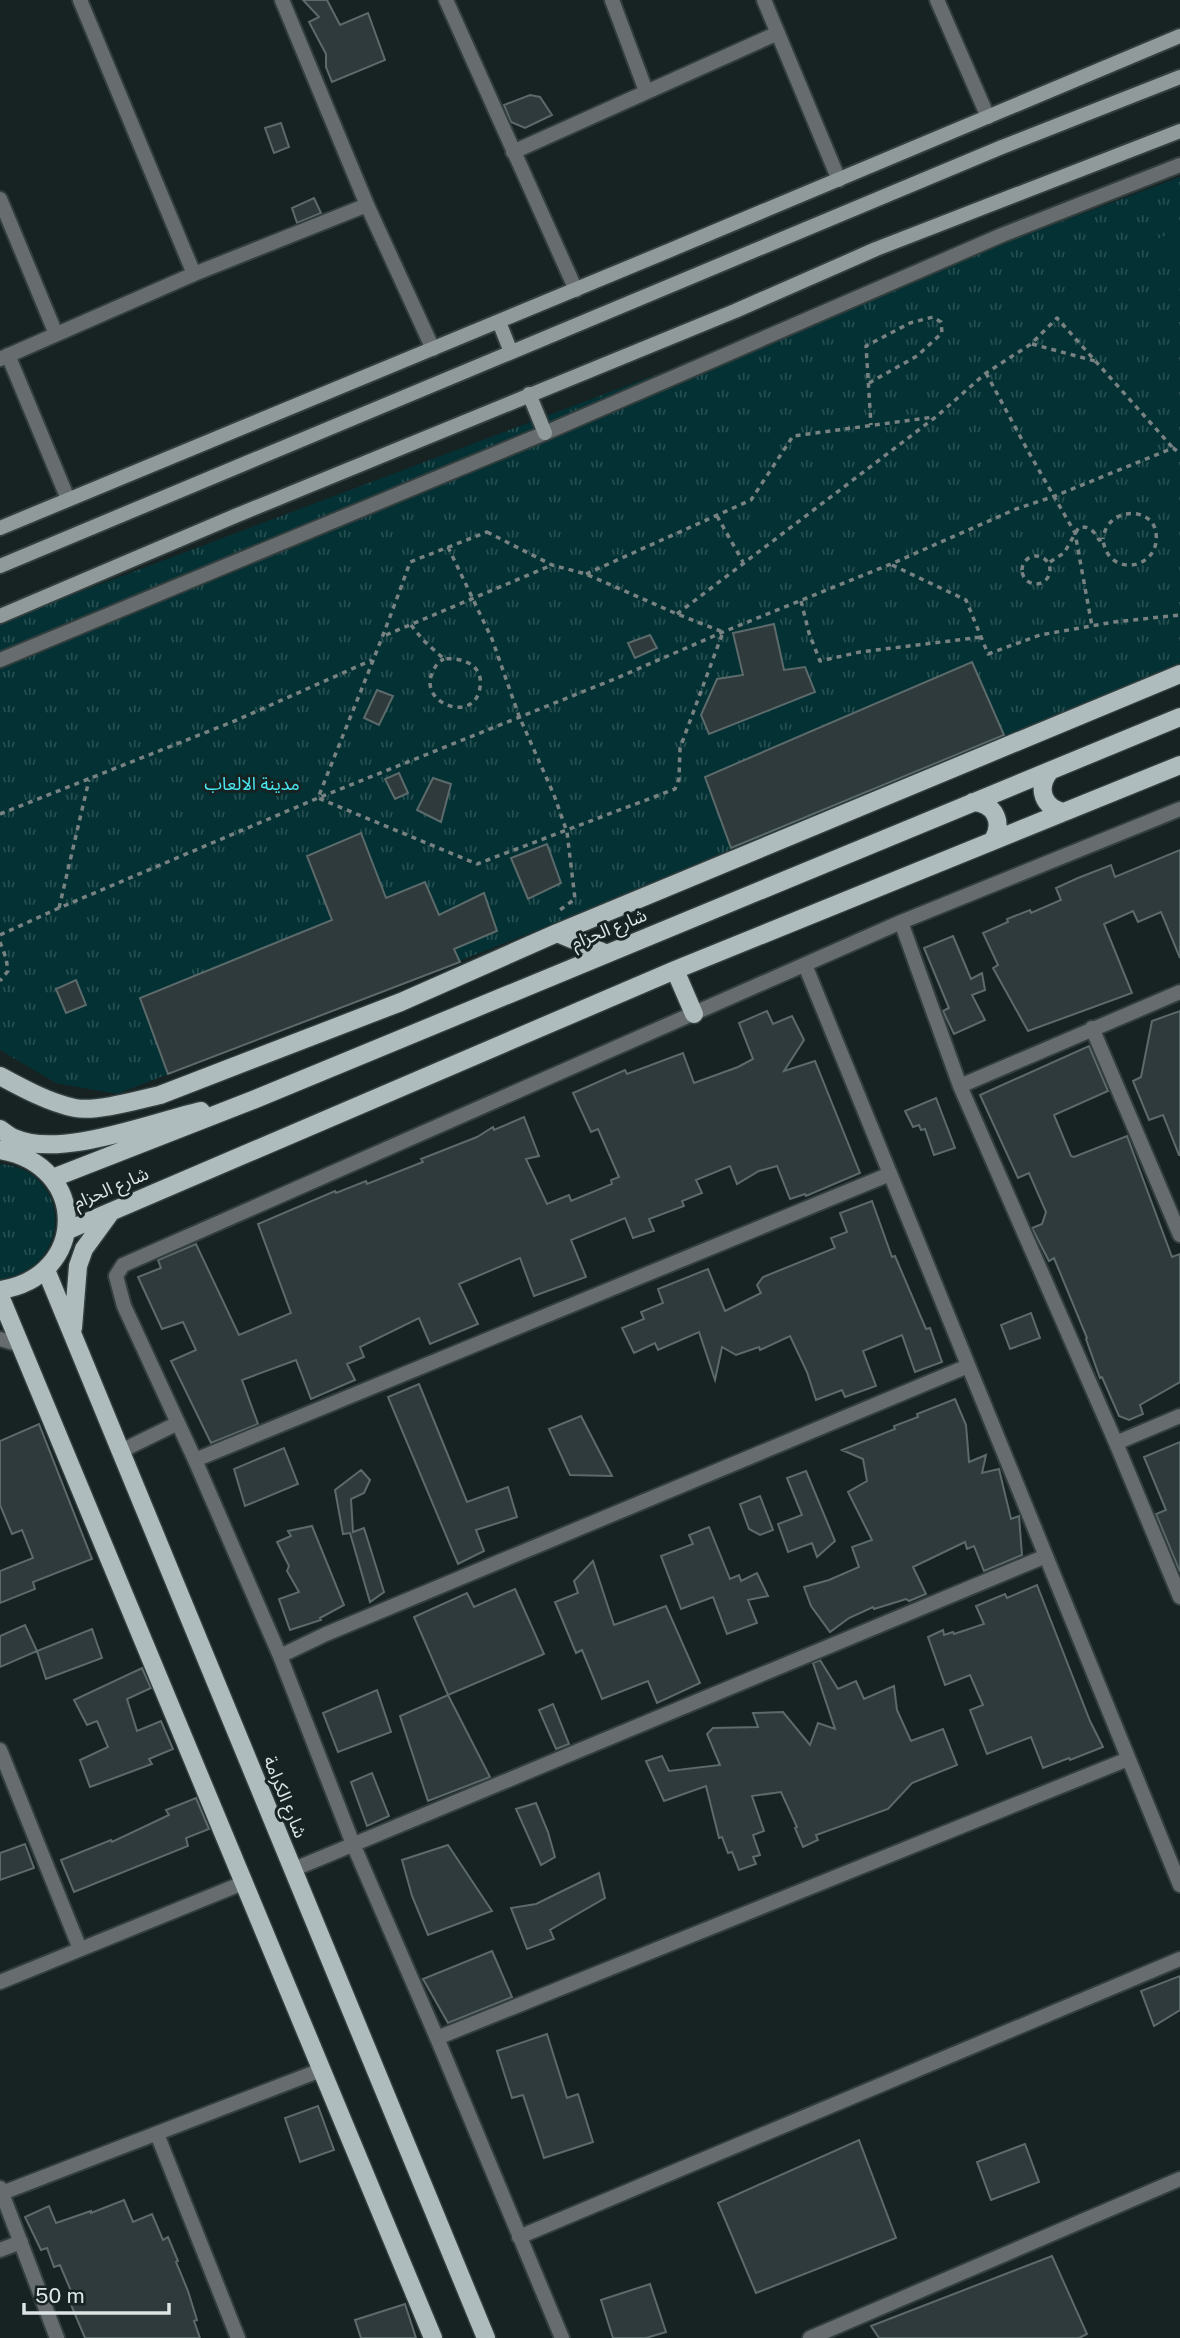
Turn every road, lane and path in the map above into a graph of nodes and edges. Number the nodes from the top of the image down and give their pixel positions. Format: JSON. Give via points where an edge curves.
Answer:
{"nodes":[{"id":1,"x":80,"y":0,"type":"edge"},
{"id":2,"x":282,"y":0,"type":"edge"},
{"id":3,"x":446,"y":0,"type":"edge"},
{"id":4,"x":612,"y":0,"type":"edge"},
{"id":5,"x":764,"y":0,"type":"edge"},
{"id":6,"x":937,"y":0,"type":"edge"},
{"id":7,"x":778,"y":33,"type":"junction"},
{"id":8,"x":1180,"y":36,"type":"edge"},
{"id":9,"x":1179,"y":78,"type":"edge"},
{"id":10,"x":646,"y":91,"type":"junction"},
{"id":11,"x":988,"y":117,"type":"junction"},
{"id":12,"x":1180,"y":131,"type":"edge"},
{"id":13,"x":513,"y":152,"type":"junction"},
{"id":14,"x":1180,"y":165,"type":"edge"},
{"id":15,"x":839,"y":180,"type":"junction"},
{"id":16,"x":0,"y":198,"type":"edge"},
{"id":17,"x":367,"y":205,"type":"junction"},
{"id":18,"x":194,"y":274,"type":"junction"},
{"id":19,"x":576,"y":290,"type":"junction"},
{"id":20,"x":499,"y":322,"type":"junction"},
{"id":21,"x":56,"y":334,"type":"junction"},
{"id":22,"x":1031,"y":344,"type":"junction"},
{"id":23,"x":433,"y":349,"type":"junction"},
{"id":24,"x":511,"y":352,"type":"junction"},
{"id":25,"x":4,"y":357,"type":"edge"},
{"id":26,"x":1097,"y":362,"type":"junction"},
{"id":27,"x":986,"y":373,"type":"junction"},
{"id":28,"x":869,"y":383,"type":"junction"},
{"id":29,"x":529,"y":394,"type":"junction"},
{"id":30,"x":937,"y":416,"type":"junction"},
{"id":31,"x":871,"y":425,"type":"junction"},
{"id":32,"x":545,"y":433,"type":"junction"},
{"id":33,"x":1173,"y":448,"type":"junction"},
{"id":34,"x":1180,"y":453,"type":"edge"},
{"id":35,"x":1055,"y":496,"type":"junction"},
{"id":36,"x":68,"y":499,"type":"junction"},
{"id":37,"x":716,"y":516,"type":"junction"},
{"id":38,"x":0,"y":528,"type":"edge"},
{"id":39,"x":1075,"y":533,"type":"junction"},
{"id":40,"x":1103,"y":540,"type":"junction"},
{"id":41,"x":448,"y":547,"type":"junction"},
{"id":42,"x":743,"y":562,"type":"junction"},
{"id":43,"x":1050,"y":562,"type":"junction"},
{"id":44,"x":891,"y":564,"type":"junction"},
{"id":45,"x":552,"y":565,"type":"junction"},
{"id":46,"x":0,"y":566,"type":"edge"},
{"id":47,"x":586,"y":575,"type":"junction"},
{"id":48,"x":474,"y":598,"type":"junction"},
{"id":49,"x":801,"y":601,"type":"junction"},
{"id":50,"x":677,"y":614,"type":"junction"},
{"id":51,"x":1180,"y":615,"type":"edge"},
{"id":52,"x":0,"y":616,"type":"edge"},
{"id":53,"x":411,"y":625,"type":"junction"},
{"id":54,"x":1092,"y":626,"type":"junction"},
{"id":55,"x":723,"y":632,"type":"junction"},
{"id":56,"x":385,"y":635,"type":"junction"},
{"id":57,"x":982,"y":637,"type":"junction"},
{"id":58,"x":444,"y":659,"type":"junction"},
{"id":59,"x":0,"y":660,"type":"edge"},
{"id":60,"x":372,"y":660,"type":"junction"},
{"id":61,"x":1180,"y":674,"type":"edge"},
{"id":62,"x":519,"y":716,"type":"junction"},
{"id":63,"x":1180,"y":717,"type":"edge"},
{"id":64,"x":1180,"y":765,"type":"edge"},
{"id":65,"x":1050,"y":771,"type":"junction"},
{"id":66,"x":89,"y":780,"type":"junction"},
{"id":67,"x":318,"y":798,"type":"junction"},
{"id":68,"x":973,"y":802,"type":"junction"},
{"id":69,"x":1180,"y":808,"type":"edge"},
{"id":70,"x":1064,"y":812,"type":"junction"},
{"id":71,"x":0,"y":814,"type":"edge"},
{"id":72,"x":567,"y":832,"type":"junction"},
{"id":73,"x":993,"y":840,"type":"junction"},
{"id":74,"x":59,"y":908,"type":"junction"},
{"id":75,"x":901,"y":922,"type":"junction"},
{"id":76,"x":557,"y":933,"type":"junction"},
{"id":77,"x":0,"y":935,"type":"edge"},
{"id":78,"x":0,"y":942,"type":"edge"},
{"id":79,"x":605,"y":953,"type":"junction"},
{"id":80,"x":805,"y":965,"type":"junction"},
{"id":81,"x":675,"y":970,"type":"junction"},
{"id":82,"x":0,"y":981,"type":"edge"},
{"id":83,"x":1180,"y":992,"type":"edge"},
{"id":84,"x":694,"y":1014,"type":"junction"},
{"id":85,"x":1092,"y":1028,"type":"junction"},
{"id":86,"x":0,"y":1076,"type":"edge"},
{"id":87,"x":960,"y":1086,"type":"junction"},
{"id":88,"x":253,"y":1100,"type":"junction"},
{"id":89,"x":0,"y":1129,"type":"edge"},
{"id":90,"x":0,"y":1150,"type":"edge"},
{"id":91,"x":890,"y":1174,"type":"junction"},
{"id":92,"x":52,"y":1178,"type":"junction"},
{"id":93,"x":113,"y":1210,"type":"junction"},
{"id":94,"x":66,"y":1231,"type":"junction"},
{"id":95,"x":1180,"y":1235,"type":"edge"},
{"id":96,"x":46,"y":1270,"type":"junction"},
{"id":97,"x":0,"y":1290,"type":"edge"},
{"id":98,"x":0,"y":1296,"type":"edge"},
{"id":99,"x":73,"y":1335,"type":"junction"},
{"id":100,"x":10,"y":1341,"type":"edge"},
{"id":101,"x":968,"y":1366,"type":"junction"},
{"id":102,"x":1180,"y":1416,"type":"edge"},
{"id":103,"x":176,"y":1423,"type":"junction"},
{"id":104,"x":1116,"y":1443,"type":"junction"},
{"id":105,"x":121,"y":1451,"type":"junction"},
{"id":106,"x":195,"y":1460,"type":"junction"},
{"id":107,"x":1046,"y":1556,"type":"junction"},
{"id":108,"x":1176,"y":1579,"type":"edge"},
{"id":109,"x":1180,"y":1597,"type":"edge"},
{"id":110,"x":280,"y":1656,"type":"junction"},
{"id":111,"x":0,"y":1750,"type":"edge"},
{"id":112,"x":1128,"y":1759,"type":"junction"},
{"id":113,"x":353,"y":1844,"type":"junction"},
{"id":114,"x":292,"y":1870,"type":"junction"},
{"id":115,"x":1179,"y":1878,"type":"edge"},
{"id":116,"x":243,"y":1883,"type":"junction"},
{"id":117,"x":80,"y":1949,"type":"junction"},
{"id":118,"x":1180,"y":1959,"type":"edge"},
{"id":119,"x":0,"y":1982,"type":"edge"},
{"id":120,"x":437,"y":2038,"type":"junction"},
{"id":121,"x":321,"y":2070,"type":"junction"},
{"id":122,"x":157,"y":2134,"type":"junction"},
{"id":123,"x":1180,"y":2179,"type":"edge"},
{"id":124,"x":1,"y":2190,"type":"edge"},
{"id":125,"x":519,"y":2237,"type":"junction"},
{"id":126,"x":21,"y":2242,"type":"junction"},
{"id":127,"x":0,"y":2250,"type":"edge"},
{"id":128,"x":57,"y":2338,"type":"edge"},
{"id":129,"x":238,"y":2338,"type":"edge"},
{"id":130,"x":433,"y":2338,"type":"edge"},
{"id":131,"x":486,"y":2338,"type":"edge"},
{"id":132,"x":562,"y":2338,"type":"edge"},
{"id":133,"x":810,"y":2338,"type":"edge"}],
"edges":[{"from":1,"to":18,"type":"street"},
{"from":2,"to":17,"type":"street"},
{"from":3,"to":13,"type":"street"},
{"from":4,"to":10,"type":"street"},
{"from":5,"to":7,"type":"street"},
{"from":6,"to":11,"type":"street"},
{"from":7,"to":10,"type":"street"},
{"from":7,"to":15,"type":"street"},
{"from":8,"to":11,"type":"street"},
{"from":9,"to":24,"type":"street"},
{"from":10,"to":13,"type":"street"},
{"from":11,"to":15,"type":"street"},
{"from":12,"to":29,"type":"street","via":[[876,249]]},
{"from":13,"to":19,"type":"street"},
{"from":14,"to":32,"type":"street","via":[[1002,235]]},
{"from":15,"to":19,"type":"street"},
{"from":16,"to":21,"type":"street"},
{"from":17,"to":18,"type":"street"},
{"from":17,"to":23,"type":"street"},
{"from":18,"to":21,"type":"street"},
{"from":19,"to":20,"type":"street"},
{"from":20,"to":23,"type":"street"},
{"from":20,"to":24,"type":"street"},
{"from":21,"to":25,"type":"street"},
{"from":22,"to":26,"type":"path"},
{"from":22,"to":26,"type":"path","via":[[1057,318]]},
{"from":22,"to":27,"type":"path"},
{"from":23,"to":36,"type":"street"},
{"from":24,"to":46,"type":"street"},
{"from":25,"to":36,"type":"street"},
{"from":26,"to":33,"type":"path"},
{"from":27,"to":30,"type":"path"},
{"from":27,"to":35,"type":"path"},
{"from":28,"to":28,"type":"path","via":[[866,346],[911,323],[933,317],[941,322],[942,333],[917,356]]},
{"from":28,"to":31,"type":"path"},
{"from":29,"to":32,"type":"street"},
{"from":29,"to":52,"type":"street"},
{"from":30,"to":31,"type":"path"},
{"from":30,"to":42,"type":"path"},
{"from":31,"to":37,"type":"path","via":[[793,436],[751,500]]},
{"from":32,"to":59,"type":"street"},
{"from":33,"to":34,"type":"path"},
{"from":33,"to":35,"type":"path"},
{"from":35,"to":39,"type":"path"},
{"from":35,"to":44,"type":"path"},
{"from":36,"to":38,"type":"street"},
{"from":37,"to":42,"type":"path"},
{"from":37,"to":47,"type":"path"},
{"from":39,"to":40,"type":"path","via":[[1087,526]]},
{"from":39,"to":43,"type":"path","via":[[1064,553]]},
{"from":39,"to":54,"type":"path"},
{"from":40,"to":40,"type":"path","via":[[1112,559],[1137,565],[1153,550],[1156,532],[1150,520],[1127,513],[1107,523]]},
{"from":41,"to":45,"type":"path","via":[[487,532]]},
{"from":41,"to":48,"type":"path"},
{"from":41,"to":56,"type":"path","via":[[410,562]]},
{"from":42,"to":50,"type":"path"},
{"from":43,"to":43,"type":"path","via":[[1028,557],[1022,575],[1033,583],[1046,581],[1051,576]]},
{"from":44,"to":49,"type":"path"},
{"from":44,"to":57,"type":"path","via":[[966,600]]},
{"from":45,"to":47,"type":"path"},
{"from":45,"to":48,"type":"path"},
{"from":47,"to":50,"type":"path"},
{"from":48,"to":53,"type":"path"},
{"from":48,"to":62,"type":"path"},
{"from":49,"to":55,"type":"path"},
{"from":49,"to":57,"type":"path","via":[[820,661]]},
{"from":50,"to":55,"type":"path"},
{"from":51,"to":54,"type":"path"},
{"from":53,"to":56,"type":"path"},
{"from":53,"to":58,"type":"path"},
{"from":54,"to":57,"type":"path","via":[[1040,635],[988,654]]},
{"from":55,"to":62,"type":"path"},
{"from":55,"to":72,"type":"path","via":[[680,748],[675,789]]},
{"from":56,"to":60,"type":"path"},
{"from":58,"to":58,"type":"path","via":[[460,658],[477,670],[479,691],[467,706],[445,705],[435,698],[431,675]]},
{"from":60,"to":66,"type":"path"},
{"from":60,"to":67,"type":"path"},
{"from":61,"to":76,"type":"main road"},
{"from":62,"to":67,"type":"path"},
{"from":62,"to":72,"type":"path"},
{"from":63,"to":65,"type":"main road","name":"شارع الحزام"},
{"from":64,"to":70,"type":"main road","name":"شارع الحزام"},
{"from":65,"to":68,"type":"main road","name":"شارع الحزام"},
{"from":65,"to":70,"type":"main road","via":[[1043,783],[1043,796],[1051,808]]},
{"from":66,"to":71,"type":"path"},
{"from":66,"to":74,"type":"path"},
{"from":67,"to":72,"type":"path","via":[[477,864]]},
{"from":67,"to":74,"type":"path"},
{"from":68,"to":73,"type":"main road","via":[[986,805],[996,815],[998,828]]},
{"from":68,"to":79,"type":"main road","name":"شارع الحزام"},
{"from":69,"to":75,"type":"street"},
{"from":70,"to":73,"type":"main road","name":"شارع الحزام"},
{"from":72,"to":76,"type":"path","via":[[575,900],[555,913]]},
{"from":73,"to":81,"type":"main road","name":"شارع الحزام"},
{"from":74,"to":77,"type":"path"},
{"from":75,"to":80,"type":"street"},
{"from":75,"to":87,"type":"street"},
{"from":76,"to":79,"type":"main road"},
{"from":76,"to":86,"type":"main road","via":[[401,1002],[160,1095],[119,1105],[76,1108]]},
{"from":78,"to":82,"type":"path","via":[[8,971]]},
{"from":79,"to":88,"type":"main road","name":"شارع الحزام"},
{"from":80,"to":84,"type":"street"},
{"from":80,"to":91,"type":"street"},
{"from":81,"to":84,"type":"main road"},
{"from":81,"to":93,"type":"main road","name":"شارع الحزام"},
{"from":83,"to":85,"type":"street"},
{"from":84,"to":103,"type":"street","via":[[122,1265],[116,1276],[118,1289]]},
{"from":85,"to":87,"type":"street"},
{"from":85,"to":95,"type":"street"},
{"from":87,"to":104,"type":"street"},
{"from":88,"to":89,"type":"main road","via":[[69,1143],[15,1139]]},
{"from":88,"to":92,"type":"main road","name":"شارع الحزام"},
{"from":90,"to":92,"type":"main road","via":[[37,1163]]},
{"from":91,"to":101,"type":"street"},
{"from":91,"to":106,"type":"street"},
{"from":92,"to":94,"type":"main road","via":[[64,1203]]},
{"from":93,"to":94,"type":"main road","name":"شارع الحزام"},
{"from":93,"to":99,"type":"main road","via":[[78,1266]]},
{"from":94,"to":96,"type":"main road"},
{"from":96,"to":97,"type":"main road","via":[[32,1281]]},
{"from":96,"to":99,"type":"main road","name":"شارع الكرامة"},
{"from":98,"to":100,"type":"main road"},
{"from":99,"to":105,"type":"main road","name":"شارع الكرامة"},
{"from":100,"to":116,"type":"main road"},
{"from":101,"to":107,"type":"street"},
{"from":101,"to":110,"type":"street"},
{"from":102,"to":104,"type":"street"},
{"from":103,"to":105,"type":"street"},
{"from":103,"to":106,"type":"street"},
{"from":104,"to":108,"type":"street"},
{"from":105,"to":114,"type":"main road","name":"شارع الكرامة"},
{"from":106,"to":110,"type":"street"},
{"from":107,"to":112,"type":"street"},
{"from":107,"to":113,"type":"street"},
{"from":108,"to":109,"type":"street"},
{"from":110,"to":113,"type":"street"},
{"from":111,"to":117,"type":"street"},
{"from":112,"to":115,"type":"street"},
{"from":112,"to":120,"type":"street"},
{"from":113,"to":114,"type":"street"},
{"from":113,"to":120,"type":"street"},
{"from":114,"to":131,"type":"main road","name":"شارع الكرامة"},
{"from":116,"to":117,"type":"street"},
{"from":116,"to":121,"type":"main road"},
{"from":117,"to":119,"type":"street"},
{"from":118,"to":125,"type":"street"},
{"from":120,"to":125,"type":"street"},
{"from":121,"to":122,"type":"street"},
{"from":121,"to":130,"type":"main road"},
{"from":122,"to":124,"type":"street"},
{"from":122,"to":129,"type":"street"},
{"from":123,"to":133,"type":"street"},
{"from":124,"to":126,"type":"street"},
{"from":125,"to":132,"type":"street"},
{"from":126,"to":127,"type":"street"},
{"from":126,"to":128,"type":"street"}]}
